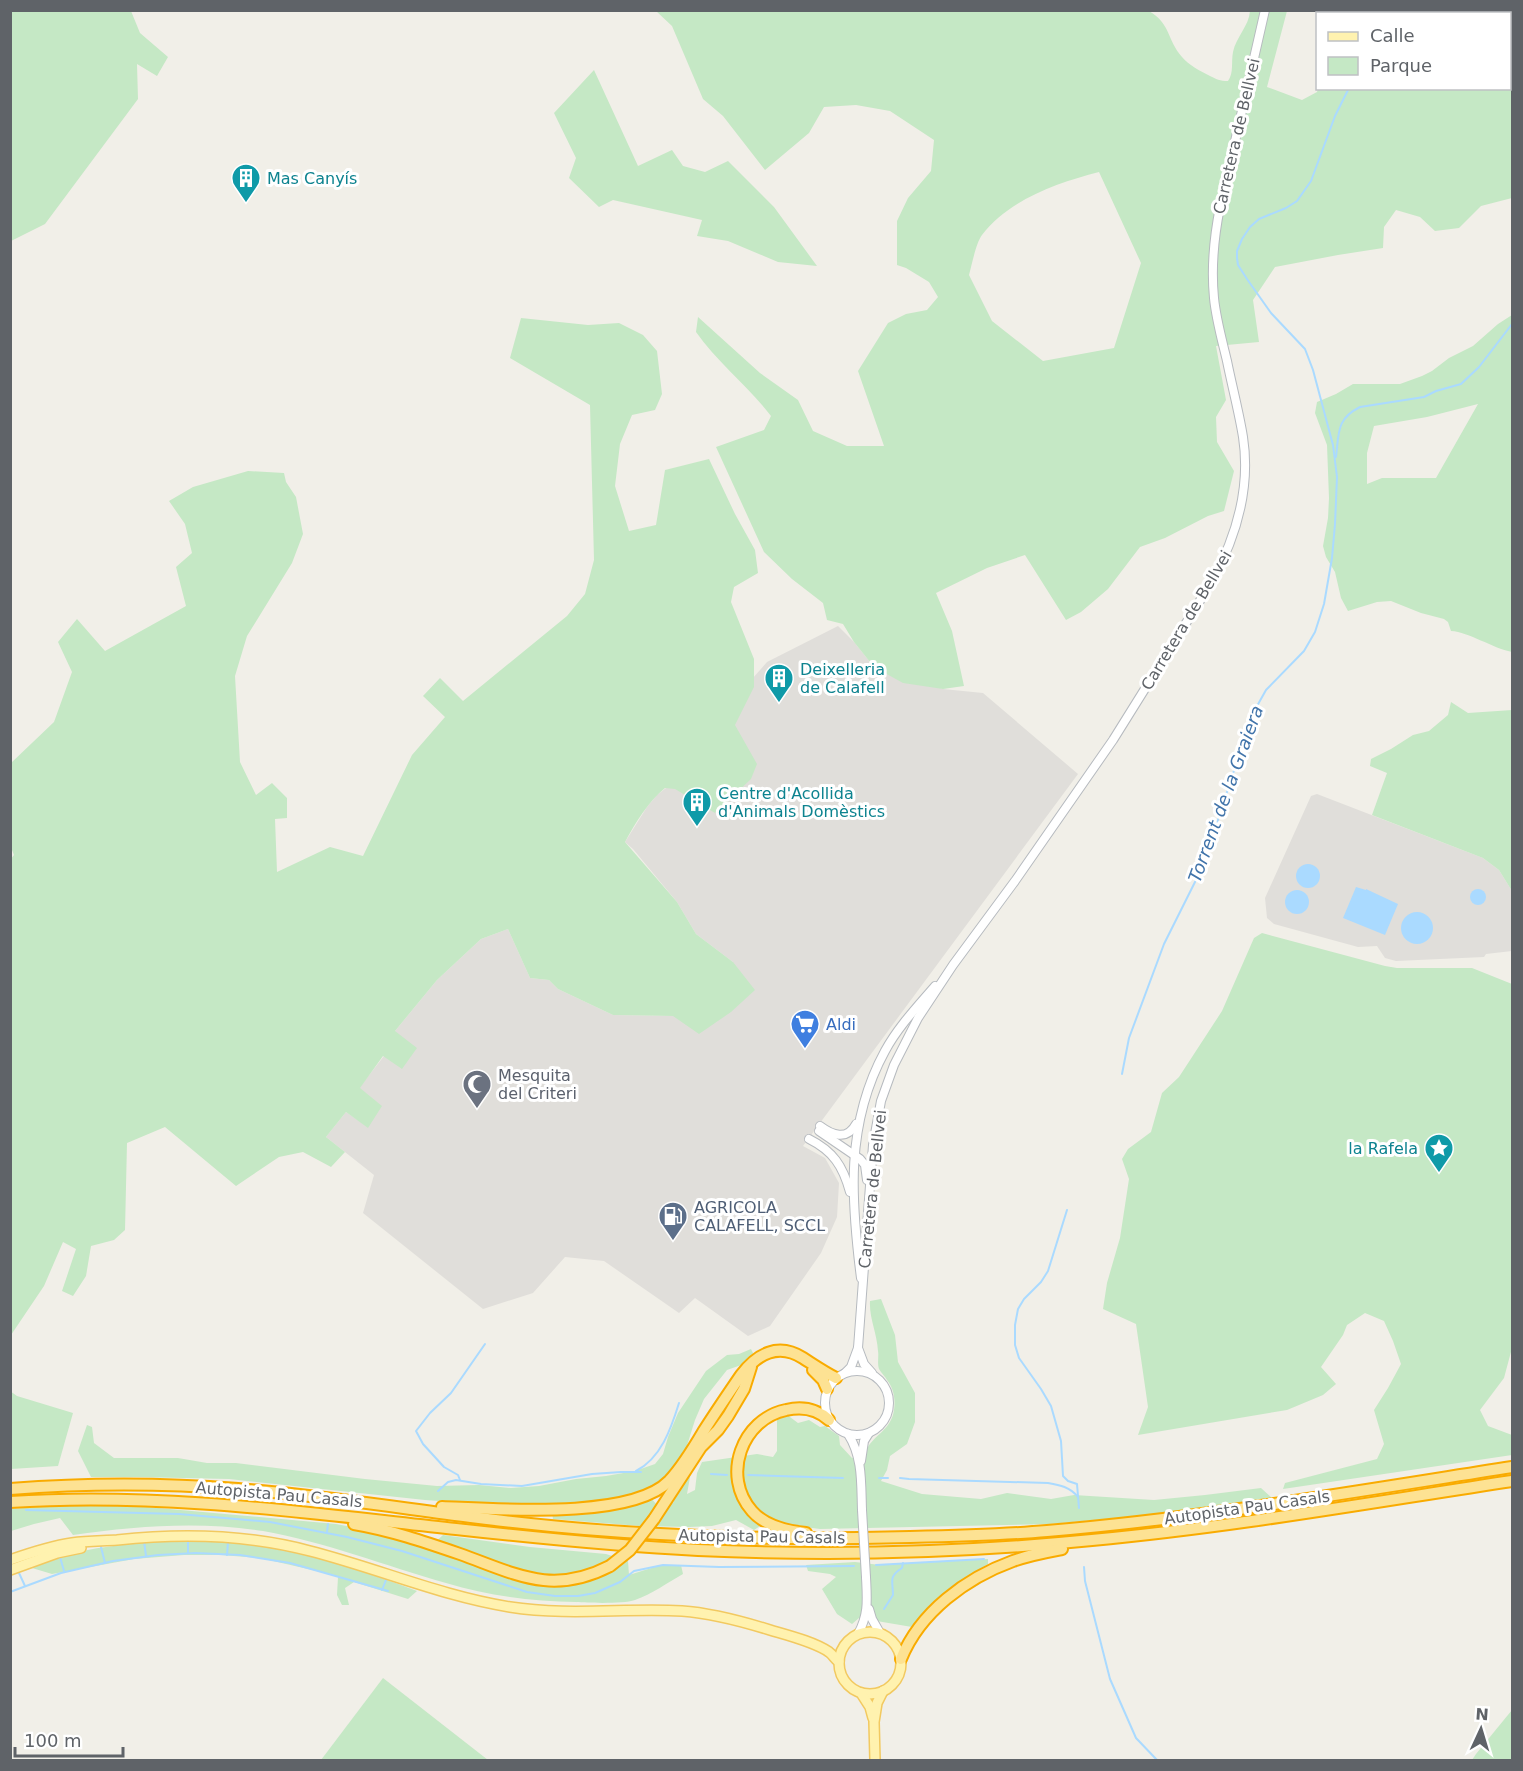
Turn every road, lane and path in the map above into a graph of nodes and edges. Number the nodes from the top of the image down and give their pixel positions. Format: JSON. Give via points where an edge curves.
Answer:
{"nodes":[{"id":1,"x":1265,"y":10,"type":"edge"},
{"id":2,"x":953,"y":965,"type":"junction"},
{"id":3,"x":863,"y":1106,"type":"junction"},
{"id":4,"x":809,"y":1139,"type":"dead end"},
{"id":5,"x":854,"y":1155,"type":"junction"},
{"id":6,"x":853,"y":1201,"type":"junction"},
{"id":7,"x":868,"y":1220,"type":"junction"},
{"id":8,"x":862,"y":1288,"type":"junction"},
{"id":9,"x":858,"y":1348,"type":"junction"},
{"id":10,"x":873,"y":1374,"type":"junction"},
{"id":11,"x":841,"y":1375,"type":"junction"},
{"id":12,"x":827,"y":1389,"type":"junction"},
{"id":13,"x":829,"y":1420,"type":"junction"},
{"id":14,"x":868,"y":1433,"type":"junction"},
{"id":15,"x":848,"y":1434,"type":"junction"},
{"id":16,"x":1512,"y":1467,"type":"edge"},
{"id":17,"x":860,"y":1468,"type":"junction"},
{"id":18,"x":1512,"y":1481,"type":"edge"},
{"id":19,"x":10,"y":1489,"type":"edge"},
{"id":20,"x":10,"y":1503,"type":"edge"},
{"id":21,"x":397,"y":1506,"type":"junction"},
{"id":22,"x":319,"y":1513,"type":"junction"},
{"id":23,"x":826,"y":1539,"type":"junction"},
{"id":24,"x":115,"y":1540,"type":"junction"},
{"id":25,"x":1076,"y":1542,"type":"junction"},
{"id":26,"x":10,"y":1560,"type":"edge"},
{"id":27,"x":10,"y":1570,"type":"edge"},
{"id":28,"x":867,"y":1602,"type":"junction"},
{"id":29,"x":880,"y":1633,"type":"junction"},
{"id":30,"x":858,"y":1634,"type":"junction"},
{"id":31,"x":846,"y":1643,"type":"junction"},
{"id":32,"x":813,"y":1644,"type":"junction"},
{"id":33,"x":901,"y":1659,"type":"junction"},
{"id":34,"x":839,"y":1662,"type":"junction"},
{"id":35,"x":883,"y":1691,"type":"junction"},
{"id":36,"x":861,"y":1693,"type":"junction"},
{"id":37,"x":874,"y":1722,"type":"junction"},
{"id":38,"x":875,"y":1761,"type":"edge"}],
"edges":[{"from":1,"to":2,"type":"main road","name":"Carretera de Bellvei","via":[[1220,207],[1212,268],[1214,299],[1243,439],[1244,478],[1237,525],[1211,583],[1113,740]]},
{"from":2,"to":3,"type":"main road","name":"Carretera de Bellvei","via":[[886,1049]]},
{"from":2,"to":7,"type":"main road","name":"Carretera de Bellvei","via":[[918,1018],[887,1080],[873,1144]]},
{"from":3,"to":5,"type":"main road","name":"Carretera de Bellvei"},
{"from":3,"to":5,"type":"main road","via":[[853,1130],[846,1135],[836,1136],[820,1128]]},
{"from":4,"to":6,"type":"main road","via":[[822,1145],[841,1167]]},
{"from":5,"to":6,"type":"main road","name":"Carretera de Bellvei"},
{"from":5,"to":7,"type":"main road","via":[[865,1165]]},
{"from":6,"to":8,"type":"main road","name":"Carretera de Bellvei"},
{"from":7,"to":8,"type":"main road","name":"Carretera de Bellvei"},
{"from":8,"to":9,"type":"main road","name":"Carretera de Bellvei"},
{"from":9,"to":10,"type":"main road"},
{"from":9,"to":11,"type":"main road","name":"Carretera de Bellvei","via":[[851,1367]]},
{"from":10,"to":11,"type":"main road","via":[[859,1370]]},
{"from":10,"to":14,"type":"main road","via":[[889,1395],[888,1412],[881,1424]]},
{"from":11,"to":12,"type":"main road"},
{"from":11,"to":21,"type":"highway","via":[[822,1372],[796,1354],[776,1351],[757,1357],[668,1481],[635,1500],[542,1510]]},
{"from":12,"to":13,"type":"main road","via":[[825,1409]]},
{"from":12,"to":22,"type":"highway","bridge":true,"via":[[818,1374],[795,1358],[775,1355],[759,1360],[750,1368],[744,1389],[728,1416],[701,1447],[630,1550],[610,1566],[585,1577],[537,1580],[417,1539]]},
{"from":13,"to":15,"type":"main road"},
{"from":13,"to":23,"type":"highway","via":[[801,1408],[765,1418],[752,1429],[738,1458],[740,1488],[752,1511],[784,1530]]},
{"from":14,"to":15,"type":"main road"},
{"from":14,"to":17,"type":"main road"},
{"from":15,"to":17,"type":"main road"},
{"from":16,"to":23,"type":"highway","name":"Autopista Pau Casals","via":[[1110,1525],[996,1534]]},
{"from":17,"to":28,"type":"main road","bridge":true},
{"from":18,"to":25,"type":"highway","name":"Autopista Pau Casals","via":[[1206,1527]]},
{"from":19,"to":21,"type":"highway","name":"Autopista Pau Casals","via":[[105,1484],[196,1486]]},
{"from":20,"to":22,"type":"highway","name":"Autopista Pau Casals","via":[[60,1499],[194,1502]]},
{"from":21,"to":23,"type":"highway","name":"Autopista Pau Casals","via":[[625,1532]]},
{"from":22,"to":25,"type":"highway","name":"Autopista Pau Casals","via":[[610,1545],[724,1551],[881,1553]]},
{"from":24,"to":26,"type":"main road","via":[[71,1543]]},
{"from":24,"to":27,"type":"main road","via":[[57,1553]]},
{"from":24,"to":32,"type":"main road","via":[[178,1534],[263,1541],[488,1603],[533,1610],[706,1613]]},
{"from":25,"to":33,"type":"highway","via":[[1067,1548],[1013,1561],[971,1581],[922,1623]]},
{"from":28,"to":29,"type":"main road"},
{"from":28,"to":30,"type":"main road","via":[[866,1620]]},
{"from":29,"to":30,"type":"main road"},
{"from":29,"to":33,"type":"main road","via":[[892,1640]]},
{"from":30,"to":31,"type":"main road"},
{"from":31,"to":32,"type":"main road","via":[[830,1647]]},
{"from":31,"to":34,"type":"main road"},
{"from":32,"to":34,"type":"main road"},
{"from":33,"to":35,"type":"main road","via":[[897,1678]]},
{"from":34,"to":36,"type":"main road","via":[[846,1683]]},
{"from":35,"to":36,"type":"main road"},
{"from":35,"to":37,"type":"main road"},
{"from":36,"to":37,"type":"main road"},
{"from":37,"to":38,"type":"main road"}]}
